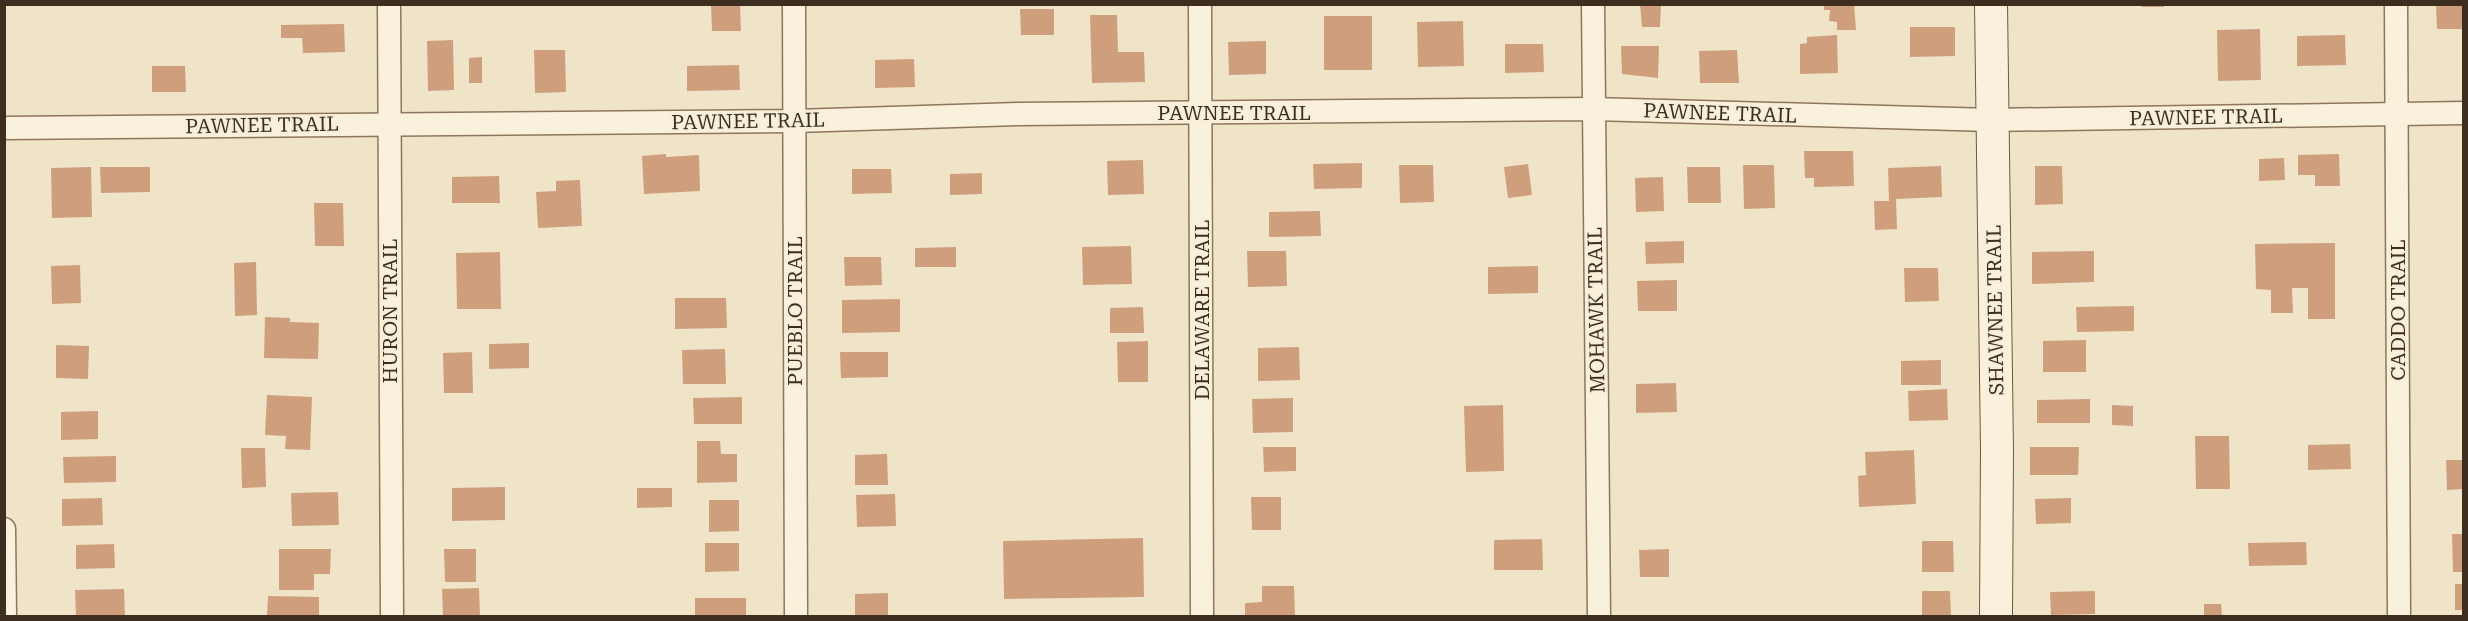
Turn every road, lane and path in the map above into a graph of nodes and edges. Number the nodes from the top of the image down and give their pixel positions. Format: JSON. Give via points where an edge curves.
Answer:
{"nodes":[{"id":1,"x":389,"y":4,"type":"edge"},
{"id":2,"x":794,"y":4,"type":"edge"},
{"id":3,"x":1200,"y":4,"type":"edge"},
{"id":4,"x":1593,"y":4,"type":"edge"},
{"id":5,"x":1991,"y":4,"type":"edge"},
{"id":6,"x":2396,"y":4,"type":"edge"},
{"id":7,"x":1593,"y":110,"type":"junction"},
{"id":8,"x":2463,"y":113,"type":"edge"},
{"id":9,"x":1202,"y":114,"type":"junction"},
{"id":10,"x":2397,"y":114,"type":"junction"},
{"id":11,"x":1991,"y":120,"type":"junction"},
{"id":12,"x":795,"y":121,"type":"junction"},
{"id":13,"x":389,"y":124,"type":"junction"},
{"id":14,"x":4,"y":128,"type":"edge"},
{"id":15,"x":4,"y":529,"type":"edge"},
{"id":16,"x":5,"y":616,"type":"edge"},
{"id":17,"x":392,"y":616,"type":"edge"},
{"id":18,"x":796,"y":616,"type":"edge"},
{"id":19,"x":1202,"y":616,"type":"edge"},
{"id":20,"x":1599,"y":616,"type":"edge"},
{"id":21,"x":1996,"y":616,"type":"edge"},
{"id":22,"x":2399,"y":616,"type":"edge"}],
"edges":[{"from":1,"to":13,"type":"street","name":"HURON TRAIL"},
{"from":2,"to":12,"type":"street","name":"PUEBLO TRAIL"},
{"from":3,"to":9,"type":"street","name":"DELAWARE TRAIL"},
{"from":4,"to":7,"type":"street","name":"MOHAWK TRAIL"},
{"from":5,"to":11,"type":"street","name":"SHAWNEE TRAIL"},
{"from":6,"to":10,"type":"street","name":"CADDO TRAIL"},
{"from":7,"to":9,"type":"street","name":"PAWNEE TRAIL"},
{"from":7,"to":11,"type":"street","name":"PAWNEE TRAIL"},
{"from":7,"to":20,"type":"street","name":"MOHAWK TRAIL"},
{"from":8,"to":10,"type":"street","name":"PAWNEE TRAIL"},
{"from":9,"to":12,"type":"street","name":"PAWNEE TRAIL","via":[[1018,114]]},
{"from":9,"to":19,"type":"street","name":"DELAWARE TRAIL"},
{"from":10,"to":11,"type":"street","name":"PAWNEE TRAIL"},
{"from":10,"to":22,"type":"street","name":"CADDO TRAIL"},
{"from":11,"to":21,"type":"street","name":"SHAWNEE TRAIL"},
{"from":12,"to":13,"type":"street","name":"PAWNEE TRAIL"},
{"from":12,"to":18,"type":"street","name":"PUEBLO TRAIL"},
{"from":13,"to":14,"type":"street","name":"PAWNEE TRAIL"},
{"from":13,"to":17,"type":"street","name":"HURON TRAIL"},
{"from":15,"to":16,"type":"street"}]}
